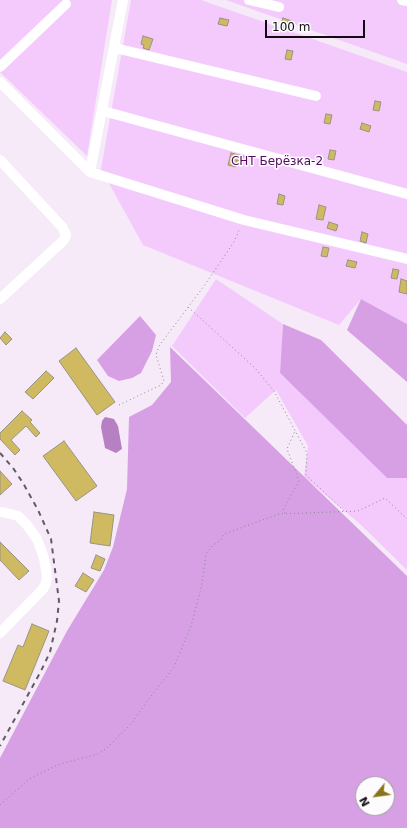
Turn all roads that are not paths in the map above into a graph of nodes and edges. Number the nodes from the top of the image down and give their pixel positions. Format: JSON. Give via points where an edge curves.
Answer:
{"nodes":[{"id":1,"x":122,"y":0,"type":"edge"},
{"id":2,"x":249,"y":0,"type":"edge"},
{"id":3,"x":402,"y":0,"type":"edge"},
{"id":4,"x":407,"y":2,"type":"edge"},
{"id":5,"x":66,"y":4,"type":"dead end"},
{"id":6,"x":279,"y":7,"type":"dead end"},
{"id":7,"x":115,"y":48,"type":"junction"},
{"id":8,"x":0,"y":67,"type":"edge"},
{"id":9,"x":0,"y":82,"type":"edge"},
{"id":10,"x":316,"y":96,"type":"dead end"},
{"id":11,"x":103,"y":111,"type":"junction"},
{"id":12,"x":0,"y":160,"type":"edge"},
{"id":13,"x":90,"y":172,"type":"junction"},
{"id":14,"x":407,"y":194,"type":"edge"},
{"id":15,"x":407,"y":259,"type":"edge"},
{"id":16,"x":0,"y":299,"type":"edge"},
{"id":17,"x":2,"y":512,"type":"dead end"},
{"id":18,"x":0,"y":633,"type":"edge"}],
"edges":[{"from":1,"to":7,"type":"lane"},
{"from":2,"to":6,"type":"lane"},
{"from":3,"to":4,"type":"lane"},
{"from":5,"to":8,"type":"lane"},
{"from":7,"to":10,"type":"lane"},
{"from":7,"to":11,"type":"lane"},
{"from":9,"to":13,"type":"lane"},
{"from":11,"to":13,"type":"lane"},
{"from":11,"to":14,"type":"lane"},
{"from":12,"to":16,"type":"lane","via":[[63,228],[66,235],[64,240]]},
{"from":13,"to":15,"type":"lane","via":[[244,220]]},
{"from":17,"to":18,"type":"lane","via":[[18,516],[37,539],[44,558],[46,583]]}]}
